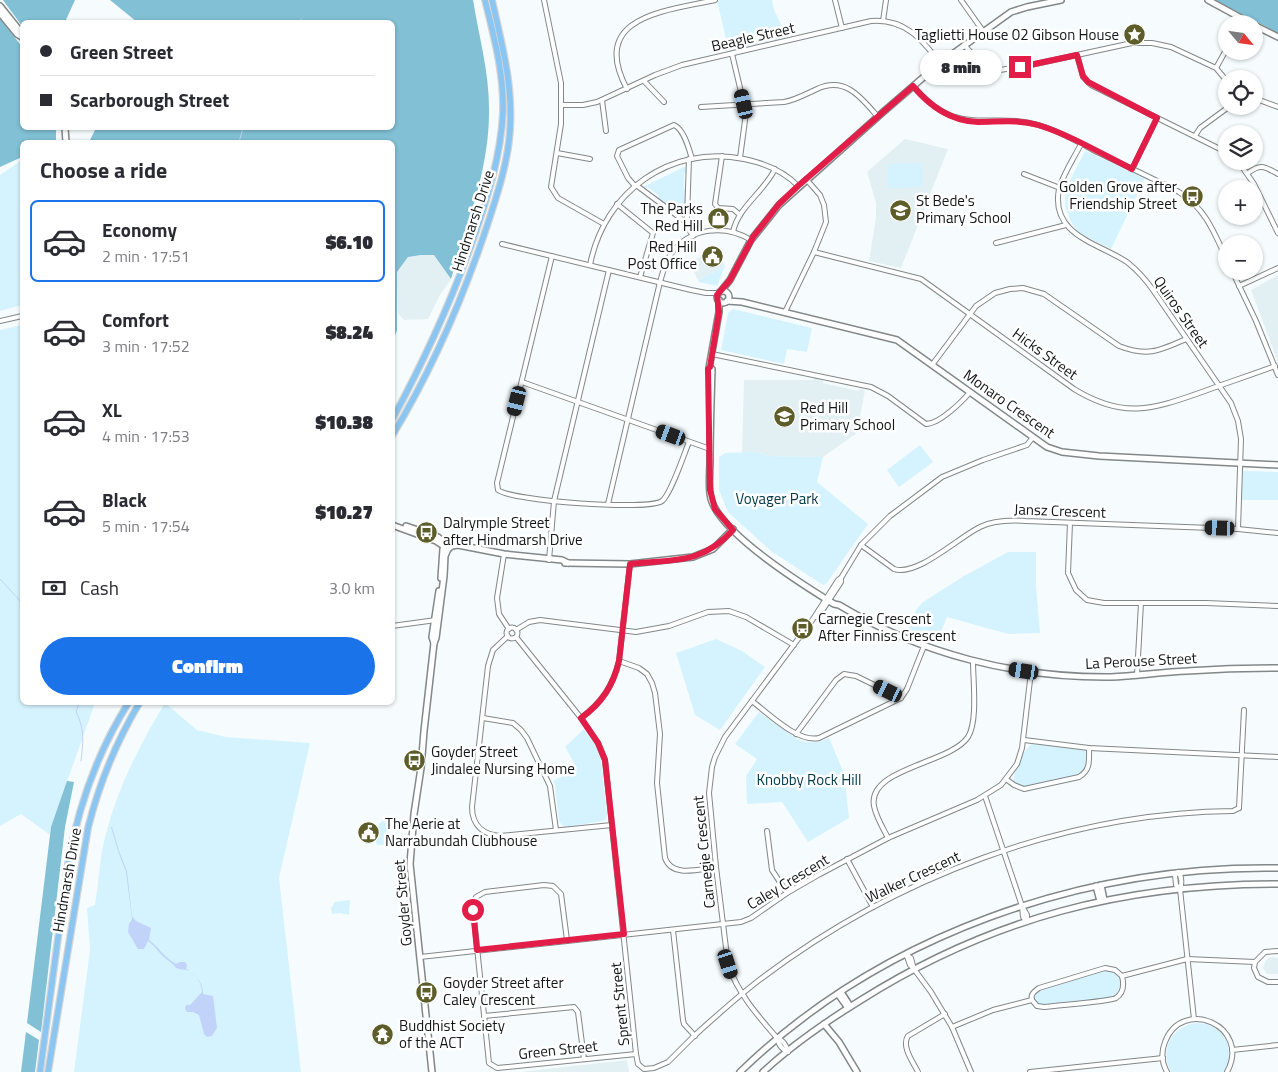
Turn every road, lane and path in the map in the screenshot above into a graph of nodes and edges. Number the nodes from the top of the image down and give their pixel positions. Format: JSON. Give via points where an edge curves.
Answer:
{"nodes":[{"id":1,"x":485,"y":0,"type":"edge"},
{"id":2,"x":492,"y":0,"type":"edge"},
{"id":3,"x":544,"y":0,"type":"edge"},
{"id":4,"x":715,"y":0,"type":"edge"},
{"id":5,"x":835,"y":0,"type":"edge"},
{"id":6,"x":886,"y":0,"type":"edge"},
{"id":7,"x":960,"y":0,"type":"edge"},
{"id":8,"x":1062,"y":0,"type":"edge"},
{"id":9,"x":1208,"y":0,"type":"edge"},
{"id":10,"x":1040,"y":2,"type":"edge"},
{"id":11,"x":0,"y":6,"type":"edge"},
{"id":12,"x":0,"y":13,"type":"edge"},
{"id":13,"x":1232,"y":15,"type":"edge"},
{"id":14,"x":883,"y":21,"type":"junction"},
{"id":15,"x":842,"y":28,"type":"junction"},
{"id":16,"x":1263,"y":29,"type":"edge"},
{"id":17,"x":20,"y":31,"type":"edge"},
{"id":18,"x":983,"y":31,"type":"junction"},
{"id":19,"x":20,"y":36,"type":"edge"},
{"id":20,"x":1278,"y":37,"type":"edge"},
{"id":21,"x":964,"y":45,"type":"junction"},
{"id":22,"x":732,"y":54,"type":"junction"},
{"id":23,"x":1077,"y":55,"type":"junction"},
{"id":24,"x":1220,"y":60,"type":"edge"},
{"id":25,"x":940,"y":63,"type":"junction"},
{"id":26,"x":1216,"y":68,"type":"junction"},
{"id":27,"x":1218,"y":70,"type":"edge"},
{"id":28,"x":644,"y":81,"type":"junction"},
{"id":29,"x":913,"y":86,"type":"junction"},
{"id":30,"x":627,"y":89,"type":"junction"},
{"id":31,"x":602,"y":100,"type":"junction"},
{"id":32,"x":1263,"y":101,"type":"edge"},
{"id":33,"x":664,"y":102,"type":"dead end"},
{"id":34,"x":744,"y":104,"type":"junction"},
{"id":35,"x":562,"y":105,"type":"junction"},
{"id":36,"x":701,"y":107,"type":"dead end"},
{"id":37,"x":1278,"y":107,"type":"edge"},
{"id":38,"x":1218,"y":115,"type":"edge"},
{"id":39,"x":878,"y":117,"type":"junction"},
{"id":40,"x":1157,"y":118,"type":"junction"},
{"id":41,"x":606,"y":131,"type":"dead end"},
{"id":42,"x":1195,"y":136,"type":"junction"},
{"id":43,"x":1081,"y":144,"type":"junction"},
{"id":44,"x":1218,"y":148,"type":"edge"},
{"id":45,"x":557,"y":153,"type":"junction"},
{"id":46,"x":722,"y":156,"type":"junction"},
{"id":47,"x":740,"y":158,"type":"junction"},
{"id":48,"x":590,"y":159,"type":"dead end"},
{"id":49,"x":690,"y":159,"type":"junction"},
{"id":50,"x":775,"y":169,"type":"junction"},
{"id":51,"x":1132,"y":169,"type":"junction"},
{"id":52,"x":1246,"y":170,"type":"edge"},
{"id":53,"x":1248,"y":173,"type":"junction"},
{"id":54,"x":1024,"y":174,"type":"dead end"},
{"id":55,"x":1278,"y":174,"type":"edge"},
{"id":56,"x":806,"y":179,"type":"junction"},
{"id":57,"x":635,"y":185,"type":"junction"},
{"id":58,"x":798,"y":186,"type":"junction"},
{"id":59,"x":1060,"y":188,"type":"junction"},
{"id":60,"x":617,"y":204,"type":"junction"},
{"id":61,"x":740,"y":215,"type":"junction"},
{"id":62,"x":604,"y":224,"type":"junction"},
{"id":63,"x":1066,"y":225,"type":"junction"},
{"id":64,"x":733,"y":232,"type":"junction"},
{"id":65,"x":1278,"y":233,"type":"edge"},
{"id":66,"x":693,"y":236,"type":"junction"},
{"id":67,"x":751,"y":240,"type":"junction"},
{"id":68,"x":1218,"y":241,"type":"edge"},
{"id":69,"x":996,"y":243,"type":"dead end"},
{"id":70,"x":502,"y":244,"type":"dead end"},
{"id":71,"x":814,"y":252,"type":"junction"},
{"id":72,"x":552,"y":256,"type":"junction"},
{"id":73,"x":590,"y":265,"type":"junction"},
{"id":74,"x":1278,"y":268,"type":"edge"},
{"id":75,"x":609,"y":270,"type":"junction"},
{"id":76,"x":640,"y":277,"type":"junction"},
{"id":77,"x":1236,"y":280,"type":"edge"},
{"id":78,"x":660,"y":282,"type":"junction"},
{"id":79,"x":1239,"y":286,"type":"junction"},
{"id":80,"x":723,"y":297,"type":"junction"},
{"id":81,"x":785,"y":312,"type":"junction"},
{"id":82,"x":970,"y":313,"type":"junction"},
{"id":83,"x":20,"y":316,"type":"edge"},
{"id":84,"x":0,"y":321,"type":"edge"},
{"id":85,"x":1186,"y":339,"type":"junction"},
{"id":86,"x":712,"y":354,"type":"junction"},
{"id":87,"x":932,"y":365,"type":"junction"},
{"id":88,"x":1275,"y":366,"type":"junction"},
{"id":89,"x":1278,"y":376,"type":"edge"},
{"id":90,"x":522,"y":382,"type":"junction"},
{"id":91,"x":1219,"y":386,"type":"junction"},
{"id":92,"x":970,"y":392,"type":"junction"},
{"id":93,"x":578,"y":402,"type":"junction"},
{"id":94,"x":395,"y":414,"type":"edge"},
{"id":95,"x":627,"y":420,"type":"junction"},
{"id":96,"x":395,"y":430,"type":"edge"},
{"id":97,"x":1033,"y":437,"type":"junction"},
{"id":98,"x":689,"y":442,"type":"junction"},
{"id":99,"x":710,"y":449,"type":"junction"},
{"id":100,"x":1241,"y":463,"type":"junction"},
{"id":101,"x":1278,"y":465,"type":"edge"},
{"id":102,"x":554,"y":501,"type":"junction"},
{"id":103,"x":608,"y":504,"type":"junction"},
{"id":104,"x":1070,"y":523,"type":"junction"},
{"id":105,"x":395,"y":524,"type":"edge"},
{"id":106,"x":1238,"y":529,"type":"junction"},
{"id":107,"x":733,"y":530,"type":"junction"},
{"id":108,"x":1278,"y":533,"type":"edge"},
{"id":109,"x":861,"y":545,"type":"junction"},
{"id":110,"x":446,"y":547,"type":"junction"},
{"id":111,"x":504,"y":554,"type":"junction"},
{"id":112,"x":548,"y":560,"type":"junction"},
{"id":113,"x":630,"y":564,"type":"junction"},
{"id":114,"x":828,"y":598,"type":"junction"},
{"id":115,"x":1141,"y":603,"type":"junction"},
{"id":116,"x":1278,"y":606,"type":"edge"},
{"id":117,"x":436,"y":620,"type":"junction"},
{"id":118,"x":395,"y":626,"type":"edge"},
{"id":119,"x":508,"y":629,"type":"junction"},
{"id":120,"x":516,"y":630,"type":"junction"},
{"id":121,"x":623,"y":630,"type":"junction"},
{"id":122,"x":508,"y":636,"type":"junction"},
{"id":123,"x":516,"y":637,"type":"junction"},
{"id":124,"x":794,"y":645,"type":"junction"},
{"id":125,"x":924,"y":646,"type":"junction"},
{"id":126,"x":619,"y":661,"type":"junction"},
{"id":127,"x":973,"y":661,"type":"junction"},
{"id":128,"x":1278,"y":668,"type":"edge"},
{"id":129,"x":1031,"y":672,"type":"junction"},
{"id":130,"x":1137,"y":675,"type":"junction"},
{"id":131,"x":901,"y":698,"type":"junction"},
{"id":132,"x":752,"y":701,"type":"junction"},
{"id":133,"x":127,"y":705,"type":"edge"},
{"id":134,"x":138,"y":705,"type":"edge"},
{"id":135,"x":1244,"y":710,"type":"dead end"},
{"id":136,"x":483,"y":718,"type":"junction"},
{"id":137,"x":581,"y":718,"type":"junction"},
{"id":138,"x":796,"y":734,"type":"junction"},
{"id":139,"x":1024,"y":740,"type":"junction"},
{"id":140,"x":1090,"y":748,"type":"junction"},
{"id":141,"x":1241,"y":755,"type":"junction"},
{"id":142,"x":1278,"y":757,"type":"edge"},
{"id":143,"x":1006,"y":779,"type":"junction"},
{"id":144,"x":985,"y":796,"type":"junction"},
{"id":145,"x":1239,"y":808,"type":"junction"},
{"id":146,"x":1243,"y":810,"type":"dead end"},
{"id":147,"x":612,"y":825,"type":"junction"},
{"id":148,"x":556,"y":830,"type":"junction"},
{"id":149,"x":767,"y":831,"type":"dead end"},
{"id":150,"x":888,"y":838,"type":"junction"},
{"id":151,"x":1003,"y":851,"type":"junction"},
{"id":152,"x":847,"y":859,"type":"junction"},
{"id":153,"x":716,"y":867,"type":"junction"},
{"id":154,"x":1278,"y":868,"type":"edge"},
{"id":155,"x":1178,"y":872,"type":"junction"},
{"id":156,"x":1278,"y":884,"type":"edge"},
{"id":157,"x":1098,"y":886,"type":"junction"},
{"id":158,"x":1180,"y":889,"type":"junction"},
{"id":159,"x":787,"y":893,"type":"junction"},
{"id":160,"x":1102,"y":901,"type":"junction"},
{"id":161,"x":1022,"y":906,"type":"junction"},
{"id":162,"x":873,"y":907,"type":"junction"},
{"id":163,"x":1027,"y":922,"type":"junction"},
{"id":164,"x":722,"y":924,"type":"junction"},
{"id":165,"x":673,"y":930,"type":"junction"},
{"id":166,"x":624,"y":934,"type":"junction"},
{"id":167,"x":567,"y":940,"type":"junction"},
{"id":168,"x":477,"y":950,"type":"junction"},
{"id":169,"x":1278,"y":952,"type":"edge"},
{"id":170,"x":906,"y":954,"type":"junction"},
{"id":171,"x":420,"y":957,"type":"junction"},
{"id":172,"x":1187,"y":959,"type":"junction"},
{"id":173,"x":1255,"y":962,"type":"junction"},
{"id":174,"x":914,"y":969,"type":"junction"},
{"id":175,"x":1122,"y":976,"type":"junction"},
{"id":176,"x":1278,"y":982,"type":"edge"},
{"id":177,"x":840,"y":993,"type":"junction"},
{"id":178,"x":742,"y":995,"type":"junction"},
{"id":179,"x":1032,"y":1000,"type":"junction"},
{"id":180,"x":849,"y":1007,"type":"junction"},
{"id":181,"x":945,"y":1014,"type":"junction"},
{"id":182,"x":484,"y":1016,"type":"junction"},
{"id":183,"x":1194,"y":1019,"type":"junction"},
{"id":184,"x":824,"y":1024,"type":"junction"},
{"id":185,"x":952,"y":1027,"type":"junction"},
{"id":186,"x":695,"y":1036,"type":"junction"},
{"id":187,"x":778,"y":1039,"type":"junction"},
{"id":188,"x":45,"y":1040,"type":"junction"},
{"id":189,"x":53,"y":1040,"type":"junction"},
{"id":190,"x":1278,"y":1045,"type":"edge"},
{"id":191,"x":1232,"y":1050,"type":"junction"},
{"id":192,"x":788,"y":1052,"type":"junction"},
{"id":193,"x":636,"y":1054,"type":"junction"},
{"id":194,"x":1162,"y":1058,"type":"junction"},
{"id":195,"x":584,"y":1059,"type":"junction"},
{"id":196,"x":642,"y":1068,"type":"joint"},
{"id":197,"x":40,"y":1072,"type":"edge"},
{"id":198,"x":48,"y":1072,"type":"edge"},
{"id":199,"x":432,"y":1072,"type":"edge"},
{"id":200,"x":740,"y":1072,"type":"edge"},
{"id":201,"x":763,"y":1072,"type":"edge"},
{"id":202,"x":857,"y":1072,"type":"edge"},
{"id":203,"x":918,"y":1072,"type":"edge"},
{"id":204,"x":970,"y":1072,"type":"edge"},
{"id":205,"x":1030,"y":1072,"type":"edge"},
{"id":206,"x":1167,"y":1072,"type":"edge"},
{"id":207,"x":1228,"y":1072,"type":"edge"}],
"edges":[{"from":1,"to":94,"type":"main road","name":"Hindmarsh Drive","via":[[502,88],[502,126],[496,165],[451,298]]},
{"from":2,"to":96,"type":"main road","name":"Hindmarsh Drive","via":[[509,80],[510,130],[505,164],[462,294]]},
{"from":3,"to":35,"type":"street","via":[[558,64]]},
{"from":4,"to":30,"type":"street","via":[[650,15],[627,29],[620,39],[616,57]]},
{"from":5,"to":15,"type":"street"},
{"from":6,"to":14,"type":"street"},
{"from":7,"to":18,"type":"street"},
{"from":8,"to":10,"type":"street"},
{"from":9,"to":13,"type":"street"},
{"from":10,"to":18,"type":"street","via":[[1015,10]]},
{"from":11,"to":17,"type":"street"},
{"from":12,"to":19,"type":"street"},
{"from":14,"to":15,"type":"street","name":"Beagle Street"},
{"from":14,"to":25,"type":"street","name":"Beagle Street","via":[[914,33]]},
{"from":15,"to":22,"type":"street","name":"Beagle Street"},
{"from":16,"to":20,"type":"street"},
{"from":18,"to":21,"type":"street"},
{"from":21,"to":23,"type":"street","via":[[984,66],[996,70]]},
{"from":21,"to":25,"type":"street"},
{"from":22,"to":28,"type":"street","name":"Beagle Street","via":[[672,68]]},
{"from":22,"to":34,"type":"street"},
{"from":23,"to":26,"type":"street","via":[[1132,43],[1152,43],[1171,47]]},
{"from":23,"to":40,"type":"street","via":[[1088,82]]},
{"from":24,"to":26,"type":"street"},
{"from":25,"to":29,"type":"street"},
{"from":26,"to":27,"type":"street"},
{"from":28,"to":30,"type":"street","name":"Beagle Street"},
{"from":28,"to":33,"type":"street"},
{"from":29,"to":39,"type":"street"},
{"from":29,"to":43,"type":"street","via":[[931,105],[952,117],[976,122],[1004,120],[1028,123]]},
{"from":30,"to":31,"type":"street","name":"Beagle Street"},
{"from":31,"to":35,"type":"street","name":"Beagle Street"},
{"from":31,"to":41,"type":"street"},
{"from":32,"to":37,"type":"street"},
{"from":34,"to":36,"type":"street"},
{"from":34,"to":39,"type":"street","via":[[790,100],[823,86],[834,85],[856,93]]},
{"from":34,"to":47,"type":"street"},
{"from":35,"to":45,"type":"street"},
{"from":38,"to":42,"type":"street"},
{"from":39,"to":56,"type":"street"},
{"from":40,"to":42,"type":"street"},
{"from":40,"to":51,"type":"street"},
{"from":42,"to":44,"type":"street"},
{"from":43,"to":51,"type":"street"},
{"from":43,"to":59,"type":"street"},
{"from":45,"to":48,"type":"street"},
{"from":45,"to":62,"type":"street","via":[[551,182],[553,193]]},
{"from":46,"to":47,"type":"street"},
{"from":46,"to":49,"type":"street"},
{"from":46,"to":61,"type":"street","via":[[715,204],[718,208],[733,209]]},
{"from":47,"to":50,"type":"street"},
{"from":49,"to":57,"type":"street","via":[[661,169]]},
{"from":49,"to":57,"type":"street","via":[[678,126],[674,125],[618,150],[617,156]]},
{"from":49,"to":66,"type":"street","via":[[687,218]]},
{"from":50,"to":58,"type":"street"},
{"from":50,"to":61,"type":"street"},
{"from":51,"to":68,"type":"street","via":[[1196,204]]},
{"from":52,"to":53,"type":"street"},
{"from":53,"to":55,"type":"street","via":[[1259,166]]},
{"from":53,"to":65,"type":"street"},
{"from":54,"to":59,"type":"street"},
{"from":56,"to":58,"type":"street"},
{"from":56,"to":71,"type":"street","via":[[820,195],[826,214],[824,230]]},
{"from":57,"to":60,"type":"street"},
{"from":57,"to":66,"type":"street","via":[[683,220]]},
{"from":58,"to":67,"type":"street","via":[[779,204]]},
{"from":59,"to":63,"type":"street","via":[[1058,202]]},
{"from":60,"to":62,"type":"street"},
{"from":60,"to":76,"type":"street","via":[[652,233]]},
{"from":61,"to":64,"type":"street"},
{"from":62,"to":73,"type":"street"},
{"from":63,"to":69,"type":"street"},
{"from":63,"to":85,"type":"street","name":"Quiros Street","via":[[1078,236],[1134,268],[1148,282]]},
{"from":64,"to":66,"type":"street","via":[[716,230]]},
{"from":64,"to":67,"type":"street"},
{"from":66,"to":78,"type":"street","via":[[672,254]]},
{"from":67,"to":80,"type":"street"},
{"from":70,"to":72,"type":"street","name":"Monaro Crescent"},
{"from":71,"to":81,"type":"street"},
{"from":71,"to":82,"type":"street","name":"Hicks Street","via":[[921,279]]},
{"from":72,"to":73,"type":"street","name":"Monaro Crescent"},
{"from":72,"to":90,"type":"street"},
{"from":73,"to":75,"type":"street","name":"Monaro Crescent"},
{"from":74,"to":79,"type":"street"},
{"from":75,"to":76,"type":"street","name":"Monaro Crescent"},
{"from":75,"to":93,"type":"street"},
{"from":76,"to":78,"type":"street","name":"Monaro Crescent"},
{"from":77,"to":79,"type":"street"},
{"from":78,"to":80,"type":"street","name":"Monaro Crescent"},
{"from":78,"to":95,"type":"street"},
{"from":79,"to":88,"type":"street"},
{"from":80,"to":81,"type":"street","name":"Monaro Crescent"},
{"from":80,"to":86,"type":"street","name":"La Perouse Street"},
{"from":81,"to":87,"type":"street","name":"Monaro Crescent","via":[[891,337]]},
{"from":82,"to":85,"type":"street","via":[[995,292],[1023,288],[1051,298],[1119,346],[1131,350],[1155,351]]},
{"from":82,"to":87,"type":"street"},
{"from":82,"to":91,"type":"street","name":"Hicks Street","via":[[1074,389],[1104,404],[1125,409],[1149,408]]},
{"from":83,"to":84,"type":"street"},
{"from":85,"to":91,"type":"street","name":"Quiros Street"},
{"from":86,"to":92,"type":"street","via":[[871,387],[922,422],[933,423]]},
{"from":86,"to":99,"type":"street","name":"La Perouse Street","via":[[708,369]]},
{"from":87,"to":92,"type":"street","name":"Monaro Crescent"},
{"from":88,"to":89,"type":"street"},
{"from":88,"to":91,"type":"street","name":"Hicks Street"},
{"from":90,"to":93,"type":"street"},
{"from":90,"to":102,"type":"street","via":[[497,488],[502,493]]},
{"from":91,"to":100,"type":"street","name":"Quiros Street","via":[[1238,421]]},
{"from":92,"to":97,"type":"street","name":"Monaro Crescent"},
{"from":93,"to":95,"type":"street"},
{"from":93,"to":102,"type":"street"},
{"from":95,"to":98,"type":"street"},
{"from":95,"to":103,"type":"street"},
{"from":97,"to":100,"type":"street","name":"Monaro Crescent","via":[[1047,447],[1077,454]]},
{"from":97,"to":109,"type":"street","name":"Carnegie Crescent","via":[[1027,445],[942,477],[890,516]]},
{"from":98,"to":99,"type":"street"},
{"from":98,"to":103,"type":"street","via":[[661,502]]},
{"from":99,"to":107,"type":"street","name":"La Perouse Street","via":[[712,501],[719,515]]},
{"from":100,"to":101,"type":"street","name":"Monaro Crescent"},
{"from":100,"to":106,"type":"street","name":"Quiros Street"},
{"from":102,"to":103,"type":"street"},
{"from":102,"to":112,"type":"street"},
{"from":104,"to":106,"type":"street","name":"Jansz Crescent"},
{"from":104,"to":109,"type":"street","name":"Jansz Crescent","via":[[1014,520],[989,524],[905,570],[894,569]]},
{"from":104,"to":115,"type":"street","via":[[1067,564],[1076,590],[1087,600],[1095,602]]},
{"from":105,"to":110,"type":"street"},
{"from":106,"to":108,"type":"street","name":"Jansz Crescent"},
{"from":107,"to":113,"type":"street","via":[[718,545],[700,555]]},
{"from":107,"to":114,"type":"street","name":"La Perouse Street","via":[[759,553]]},
{"from":109,"to":114,"type":"street","name":"Carnegie Crescent"},
{"from":110,"to":111,"type":"street","via":[[463,545]]},
{"from":110,"to":117,"type":"street","name":"Goyder Street"},
{"from":111,"to":112,"type":"street"},
{"from":111,"to":119,"type":"street","via":[[497,598],[499,614]]},
{"from":112,"to":113,"type":"street"},
{"from":113,"to":121,"type":"street"},
{"from":114,"to":124,"type":"street","name":"Carnegie Crescent","via":[[820,614]]},
{"from":114,"to":125,"type":"street","name":"La Perouse Street","via":[[873,624]]},
{"from":115,"to":116,"type":"street"},
{"from":115,"to":130,"type":"street"},
{"from":117,"to":118,"type":"street"},
{"from":117,"to":171,"type":"street","name":"Goyder Street","via":[[410,864]]},
{"from":119,"to":120,"type":"street"},
{"from":119,"to":122,"type":"street"},
{"from":120,"to":121,"type":"street","via":[[540,620]]},
{"from":120,"to":123,"type":"street"},
{"from":121,"to":124,"type":"street","via":[[658,629],[708,612],[729,611],[746,617]]},
{"from":121,"to":126,"type":"street"},
{"from":122,"to":123,"type":"street"},
{"from":122,"to":136,"type":"street","via":[[494,648],[490,657]]},
{"from":123,"to":137,"type":"street","name":"Sprent Street"},
{"from":124,"to":132,"type":"street","name":"Carnegie Crescent"},
{"from":125,"to":127,"type":"street","name":"La Perouse Street"},
{"from":125,"to":131,"type":"street"},
{"from":126,"to":137,"type":"street","via":[[607,693]]},
{"from":126,"to":153,"type":"street","via":[[647,674],[655,693],[660,734],[657,783],[667,865],[678,871]]},
{"from":127,"to":129,"type":"street","name":"La Perouse Street"},
{"from":127,"to":150,"type":"street","via":[[973,721],[964,742],[885,780],[875,791],[874,805]]},
{"from":128,"to":130,"type":"street","name":"La Perouse Street"},
{"from":129,"to":130,"type":"street","name":"La Perouse Street","via":[[1100,677]]},
{"from":129,"to":139,"type":"street","name":"Caley Crescent"},
{"from":131,"to":138,"type":"street","via":[[819,738],[809,739]]},
{"from":131,"to":138,"type":"street","via":[[856,676],[844,674]]},
{"from":132,"to":138,"type":"street"},
{"from":132,"to":153,"type":"street","name":"Carnegie Crescent","via":[[725,737],[712,767],[709,793]]},
{"from":133,"to":188,"type":"main road","name":"Hindmarsh Drive","via":[[96,766],[73,836]]},
{"from":134,"to":189,"type":"main road","name":"Hindmarsh Drive","via":[[117,743],[92,809]]},
{"from":135,"to":141,"type":"street"},
{"from":136,"to":148,"type":"street","via":[[513,724],[522,730],[550,786]]},
{"from":136,"to":148,"type":"street","via":[[472,807],[476,824],[483,831],[501,836]]},
{"from":137,"to":147,"type":"street","name":"Sprent Street","via":[[603,751]]},
{"from":139,"to":140,"type":"street"},
{"from":139,"to":143,"type":"street","name":"Caley Crescent","via":[[1017,764]]},
{"from":140,"to":141,"type":"street"},
{"from":140,"to":143,"type":"street","via":[[1089,766],[1079,777],[1024,789]]},
{"from":141,"to":142,"type":"street"},
{"from":141,"to":145,"type":"street"},
{"from":143,"to":144,"type":"street","name":"Caley Crescent"},
{"from":144,"to":150,"type":"street","name":"Caley Crescent"},
{"from":144,"to":151,"type":"street"},
{"from":145,"to":146,"type":"street"},
{"from":145,"to":151,"type":"street","name":"Walker Crescent","via":[[1109,824]]},
{"from":147,"to":148,"type":"street"},
{"from":147,"to":166,"type":"street","name":"Sprent Street"},
{"from":149,"to":159,"type":"street","via":[[772,870]]},
{"from":150,"to":152,"type":"street","name":"Caley Crescent"},
{"from":151,"to":161,"type":"street"},
{"from":151,"to":162,"type":"street","name":"Walker Crescent"},
{"from":152,"to":159,"type":"street","name":"Caley Crescent"},
{"from":152,"to":162,"type":"street"},
{"from":153,"to":164,"type":"street","name":"Carnegie Crescent"},
{"from":154,"to":155,"type":"street"},
{"from":155,"to":157,"type":"street"},
{"from":155,"to":158,"type":"street","via":[[1175,875],[1176,885]]},
{"from":156,"to":158,"type":"street"},
{"from":157,"to":160,"type":"street"},
{"from":157,"to":161,"type":"street"},
{"from":158,"to":160,"type":"street"},
{"from":158,"to":172,"type":"street"},
{"from":159,"to":164,"type":"street","name":"Caley Crescent","via":[[751,918]]},
{"from":160,"to":163,"type":"street"},
{"from":161,"to":163,"type":"street"},
{"from":161,"to":170,"type":"street"},
{"from":162,"to":178,"type":"street","name":"Walker Crescent","via":[[798,952]]},
{"from":163,"to":174,"type":"street","via":[[981,938]]},
{"from":164,"to":165,"type":"street","name":"Caley Crescent"},
{"from":164,"to":178,"type":"street","name":"Carnegie Crescent","via":[[728,964]]},
{"from":165,"to":166,"type":"street","name":"Caley Crescent"},
{"from":165,"to":186,"type":"street","via":[[683,1020]]},
{"from":166,"to":167,"type":"street","name":"Caley Crescent"},
{"from":166,"to":193,"type":"street","name":"Sprent Street"},
{"from":167,"to":168,"type":"street","name":"Caley Crescent"},
{"from":167,"to":168,"type":"street","name":"Green Street","via":[[561,894],[553,886],[485,892],[474,902]]},
{"from":168,"to":171,"type":"street","name":"Caley Crescent"},
{"from":168,"to":182,"type":"street","name":"Green Street"},
{"from":169,"to":173,"type":"street","via":[[1265,952]]},
{"from":170,"to":174,"type":"street","via":[[912,958]]},
{"from":170,"to":177,"type":"street"},
{"from":171,"to":199,"type":"street","name":"Goyder Street"},
{"from":172,"to":173,"type":"street"},
{"from":172,"to":175,"type":"street"},
{"from":172,"to":183,"type":"street"},
{"from":173,"to":176,"type":"street","via":[[1258,977]]},
{"from":174,"to":180,"type":"street"},
{"from":174,"to":181,"type":"street"},
{"from":175,"to":179,"type":"street","via":[[1105,968],[1039,988]]},
{"from":175,"to":179,"type":"street","via":[[1122,991],[1113,999],[1044,1007],[1037,1006]]},
{"from":177,"to":180,"type":"street"},
{"from":177,"to":187,"type":"street"},
{"from":178,"to":186,"type":"street","name":"Walker Crescent"},
{"from":178,"to":187,"type":"street","name":"Carnegie Crescent"},
{"from":179,"to":185,"type":"street","via":[[993,1010]]},
{"from":180,"to":184,"type":"street"},
{"from":181,"to":185,"type":"street"},
{"from":181,"to":203,"type":"street","via":[[906,1040],[905,1045]]},
{"from":182,"to":195,"type":"street","via":[[574,1007],[578,1012]]},
{"from":182,"to":195,"type":"street","name":"Green Street","via":[[487,1059],[492,1066]]},
{"from":183,"to":191,"type":"street","via":[[1207,1020],[1219,1026],[1228,1036]]},
{"from":183,"to":194,"type":"street","via":[[1182,1022],[1168,1034]]},
{"from":184,"to":192,"type":"street"},
{"from":184,"to":202,"type":"street"},
{"from":185,"to":204,"type":"street"},
{"from":186,"to":196,"type":"street","name":"Walker Crescent","via":[[666,1063]]},
{"from":187,"to":192,"type":"street","name":"Carnegie Crescent"},
{"from":187,"to":200,"type":"street"},
{"from":188,"to":189,"type":"main road"},
{"from":188,"to":197,"type":"main road","name":"Hindmarsh Drive"},
{"from":189,"to":198,"type":"main road","name":"Hindmarsh Drive"},
{"from":190,"to":191,"type":"street"},
{"from":191,"to":207,"type":"street"},
{"from":192,"to":201,"type":"street"},
{"from":193,"to":195,"type":"street","name":"Green Street"},
{"from":193,"to":196,"type":"street","name":"Sprent Street"},
{"from":194,"to":205,"type":"street"},
{"from":194,"to":206,"type":"street"}]}
